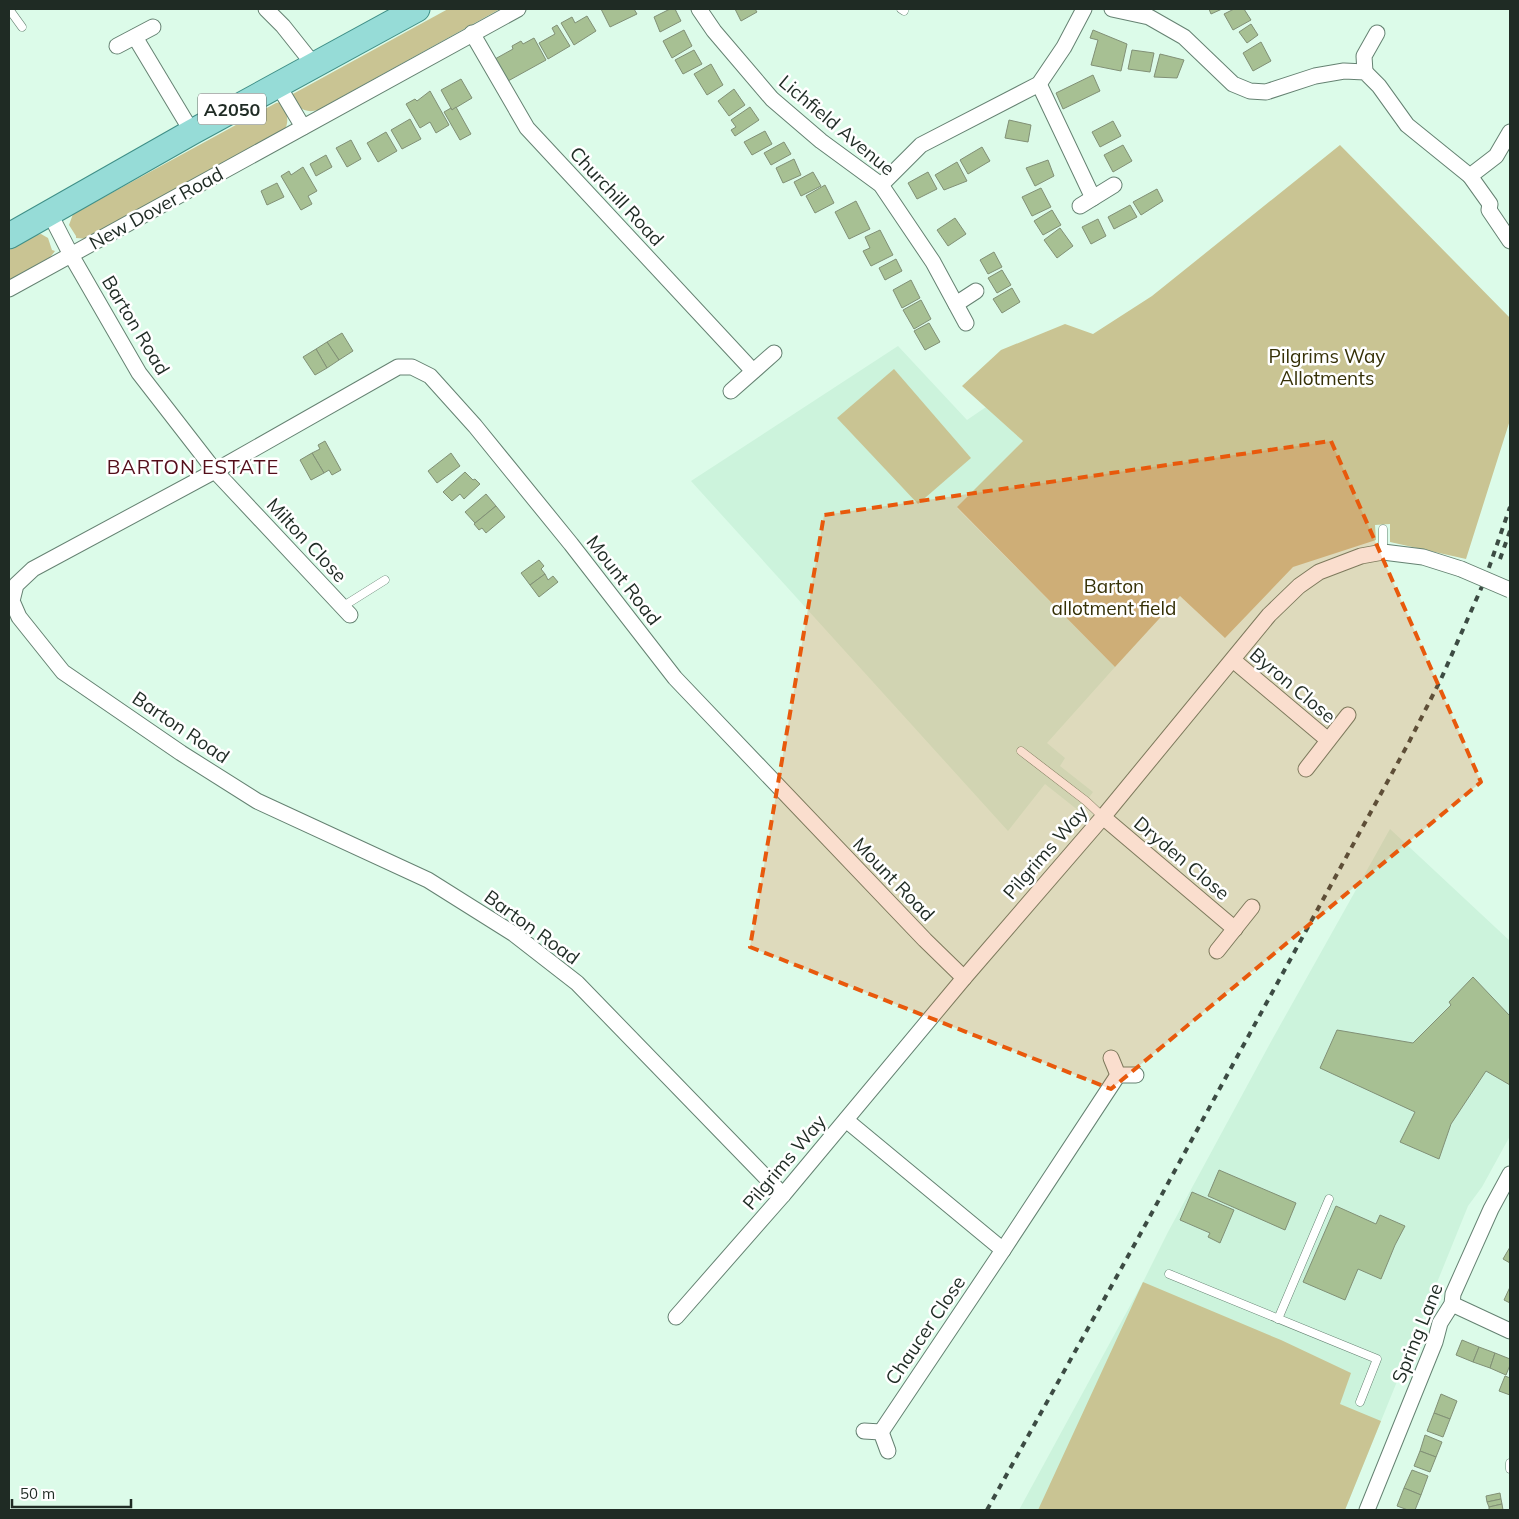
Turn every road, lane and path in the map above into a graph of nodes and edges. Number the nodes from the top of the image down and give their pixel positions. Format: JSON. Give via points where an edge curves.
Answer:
{"nodes":[{"id":1,"x":266,"y":9,"type":"edge"},
{"id":2,"x":414,"y":9,"type":"edge"},
{"id":3,"x":518,"y":9,"type":"edge"},
{"id":4,"x":699,"y":9,"type":"edge"},
{"id":5,"x":1084,"y":9,"type":"edge"},
{"id":6,"x":1112,"y":9,"type":"edge"},
{"id":7,"x":9,"y":10,"type":"edge"},
{"id":8,"x":1150,"y":13,"type":"edge"},
{"id":9,"x":22,"y":26,"type":"dead end"},
{"id":10,"x":153,"y":27,"type":"dead end"},
{"id":11,"x":472,"y":33,"type":"junction"},
{"id":12,"x":1377,"y":33,"type":"dead end"},
{"id":13,"x":136,"y":37,"type":"junction"},
{"id":14,"x":116,"y":46,"type":"dead end"},
{"id":15,"x":314,"y":65,"type":"junction"},
{"id":16,"x":1365,"y":72,"type":"junction"},
{"id":17,"x":1038,"y":84,"type":"junction"},
{"id":18,"x":278,"y":85,"type":"junction"},
{"id":19,"x":303,"y":127,"type":"junction"},
{"id":20,"x":192,"y":132,"type":"junction"},
{"id":21,"x":1510,"y":132,"type":"edge"},
{"id":22,"x":1470,"y":176,"type":"junction"},
{"id":23,"x":1114,"y":185,"type":"dead end"},
{"id":24,"x":882,"y":186,"type":"junction"},
{"id":25,"x":1093,"y":198,"type":"junction"},
{"id":26,"x":1080,"y":206,"type":"dead end"},
{"id":27,"x":50,"y":214,"type":"junction"},
{"id":28,"x":9,"y":236,"type":"edge"},
{"id":29,"x":1510,"y":241,"type":"edge"},
{"id":30,"x":71,"y":255,"type":"junction"},
{"id":31,"x":9,"y":289,"type":"edge"},
{"id":32,"x":976,"y":291,"type":"dead end"},
{"id":33,"x":956,"y":304,"type":"junction"},
{"id":34,"x":966,"y":323,"type":"dead end"},
{"id":35,"x":774,"y":353,"type":"dead end"},
{"id":36,"x":753,"y":371,"type":"junction"},
{"id":37,"x":731,"y":390,"type":"dead end"},
{"id":38,"x":215,"y":471,"type":"junction"},
{"id":39,"x":1383,"y":529,"type":"dead end"},
{"id":40,"x":1383,"y":552,"type":"junction"},
{"id":41,"x":385,"y":580,"type":"dead end"},
{"id":42,"x":12,"y":587,"type":"edge"},
{"id":43,"x":1510,"y":590,"type":"edge"},
{"id":44,"x":346,"y":611,"type":"joint"},
{"id":45,"x":1233,"y":660,"type":"junction"},
{"id":46,"x":1348,"y":715,"type":"dead end"},
{"id":47,"x":1328,"y":740,"type":"junction"},
{"id":48,"x":1021,"y":752,"type":"dead end"},
{"id":49,"x":1306,"y":769,"type":"dead end"},
{"id":50,"x":1103,"y":817,"type":"junction"},
{"id":51,"x":1252,"y":907,"type":"dead end"},
{"id":52,"x":1235,"y":929,"type":"junction"},
{"id":53,"x":1217,"y":951,"type":"dead end"},
{"id":54,"x":964,"y":978,"type":"junction"},
{"id":55,"x":1111,"y":1058,"type":"dead end"},
{"id":56,"x":1118,"y":1075,"type":"junction"},
{"id":57,"x":1136,"y":1075,"type":"dead end"},
{"id":58,"x":846,"y":1120,"type":"junction"},
{"id":59,"x":1510,"y":1174,"type":"edge"},
{"id":60,"x":783,"y":1195,"type":"junction"},
{"id":61,"x":1329,"y":1200,"type":"dead end"},
{"id":62,"x":1003,"y":1250,"type":"junction"},
{"id":63,"x":1170,"y":1274,"type":"dead end"},
{"id":64,"x":1452,"y":1304,"type":"junction"},
{"id":65,"x":676,"y":1317,"type":"dead end"},
{"id":66,"x":1278,"y":1319,"type":"junction"},
{"id":67,"x":1510,"y":1331,"type":"edge"},
{"id":68,"x":1360,"y":1402,"type":"dead end"},
{"id":69,"x":864,"y":1431,"type":"dead end"},
{"id":70,"x":881,"y":1432,"type":"junction"},
{"id":71,"x":888,"y":1451,"type":"dead end"},
{"id":72,"x":1510,"y":1463,"type":"edge"},
{"id":73,"x":1510,"y":1469,"type":"edge"},
{"id":74,"x":1367,"y":1510,"type":"edge"}],
"edges":[{"from":1,"to":15,"type":"street","via":[[284,26]]},
{"from":2,"to":15,"type":"main road","number":"A2050"},
{"from":3,"to":11,"type":"street","name":"New Dover Road"},
{"from":4,"to":24,"type":"street","name":"Lichfield Avenue","via":[[772,99],[821,141]]},
{"from":5,"to":17,"type":"street","via":[[1064,47]]},
{"from":6,"to":8,"type":"street"},
{"from":7,"to":9,"type":"lane"},
{"from":8,"to":16,"type":"street","via":[[1184,37],[1233,84],[1250,91],[1266,92],[1315,76],[1344,71]]},
{"from":10,"to":13,"type":"street"},
{"from":11,"to":19,"type":"street","name":"New Dover Road"},
{"from":11,"to":36,"type":"street","name":"Churchill Road","via":[[527,128]]},
{"from":12,"to":16,"type":"street","via":[[1364,56]]},
{"from":13,"to":14,"type":"street"},
{"from":13,"to":20,"type":"street"},
{"from":15,"to":18,"type":"main road","number":"A2050"},
{"from":16,"to":22,"type":"street","via":[[1379,86],[1406,125]]},
{"from":17,"to":24,"type":"street","via":[[921,145]]},
{"from":17,"to":25,"type":"street"},
{"from":18,"to":19,"type":"street"},
{"from":18,"to":20,"type":"main road","number":"A2050"},
{"from":19,"to":30,"type":"street","name":"New Dover Road"},
{"from":20,"to":27,"type":"main road","number":"A2050"},
{"from":21,"to":22,"type":"street","via":[[1496,156]]},
{"from":22,"to":29,"type":"street"},
{"from":23,"to":25,"type":"street"},
{"from":24,"to":33,"type":"street","name":"Lichfield Avenue","via":[[933,262]]},
{"from":25,"to":26,"type":"street"},
{"from":27,"to":28,"type":"main road","number":"A2050"},
{"from":27,"to":30,"type":"street","name":"Barton Road"},
{"from":30,"to":31,"type":"street","name":"New Dover Road"},
{"from":30,"to":38,"type":"street","name":"Barton Road","via":[[139,373]]},
{"from":32,"to":33,"type":"street"},
{"from":33,"to":34,"type":"street","name":"Lichfield Avenue"},
{"from":35,"to":36,"type":"street"},
{"from":36,"to":37,"type":"street"},
{"from":38,"to":42,"type":"street","name":"Barton Road","via":[[33,569]]},
{"from":38,"to":44,"type":"street","name":"Milton Close"},
{"from":38,"to":54,"type":"street","name":"Mount Road","via":[[398,367],[412,367],[430,376],[571,544],[675,678]]},
{"from":39,"to":40,"type":"lane"},
{"from":40,"to":43,"type":"street","name":"Pilgrims Way","bridge":true,"via":[[1423,558],[1461,569]]},
{"from":40,"to":45,"type":"street","name":"Pilgrims Way","via":[[1361,556],[1318,572],[1269,615]]},
{"from":41,"to":44,"type":"lane"},
{"from":42,"to":60,"type":"street","name":"Barton Road","via":[[12,601],[19,617],[63,672],[257,801],[428,880],[514,934],[577,984]]},
{"from":45,"to":47,"type":"street","name":"Byron Close"},
{"from":45,"to":50,"type":"street","name":"Pilgrims Way"},
{"from":46,"to":47,"type":"street","name":"Byron Close"},
{"from":47,"to":49,"type":"street","name":"Byron Close"},
{"from":48,"to":50,"type":"lane"},
{"from":50,"to":52,"type":"street","name":"Dryden Close"},
{"from":50,"to":54,"type":"street","name":"Pilgrims Way"},
{"from":51,"to":52,"type":"street","name":"Dryden Close"},
{"from":52,"to":53,"type":"street","name":"Dryden Close"},
{"from":54,"to":58,"type":"street","name":"Pilgrims Way"},
{"from":55,"to":56,"type":"street"},
{"from":56,"to":57,"type":"street"},
{"from":56,"to":62,"type":"street","name":"Chaucer Close"},
{"from":58,"to":60,"type":"street","name":"Pilgrims Way"},
{"from":58,"to":62,"type":"street"},
{"from":59,"to":64,"type":"street","name":"Spring Lane","via":[[1453,1294]]},
{"from":60,"to":65,"type":"street","name":"Pilgrims Way"},
{"from":61,"to":66,"type":"lane"},
{"from":62,"to":70,"type":"street","name":"Chaucer Close"},
{"from":63,"to":66,"type":"lane"},
{"from":64,"to":67,"type":"street"},
{"from":64,"to":74,"type":"street","name":"Spring Lane","via":[[1440,1323]]},
{"from":66,"to":68,"type":"lane","via":[[1377,1359]]},
{"from":69,"to":70,"type":"street"},
{"from":70,"to":71,"type":"street"},
{"from":72,"to":73,"type":"lane"}]}
